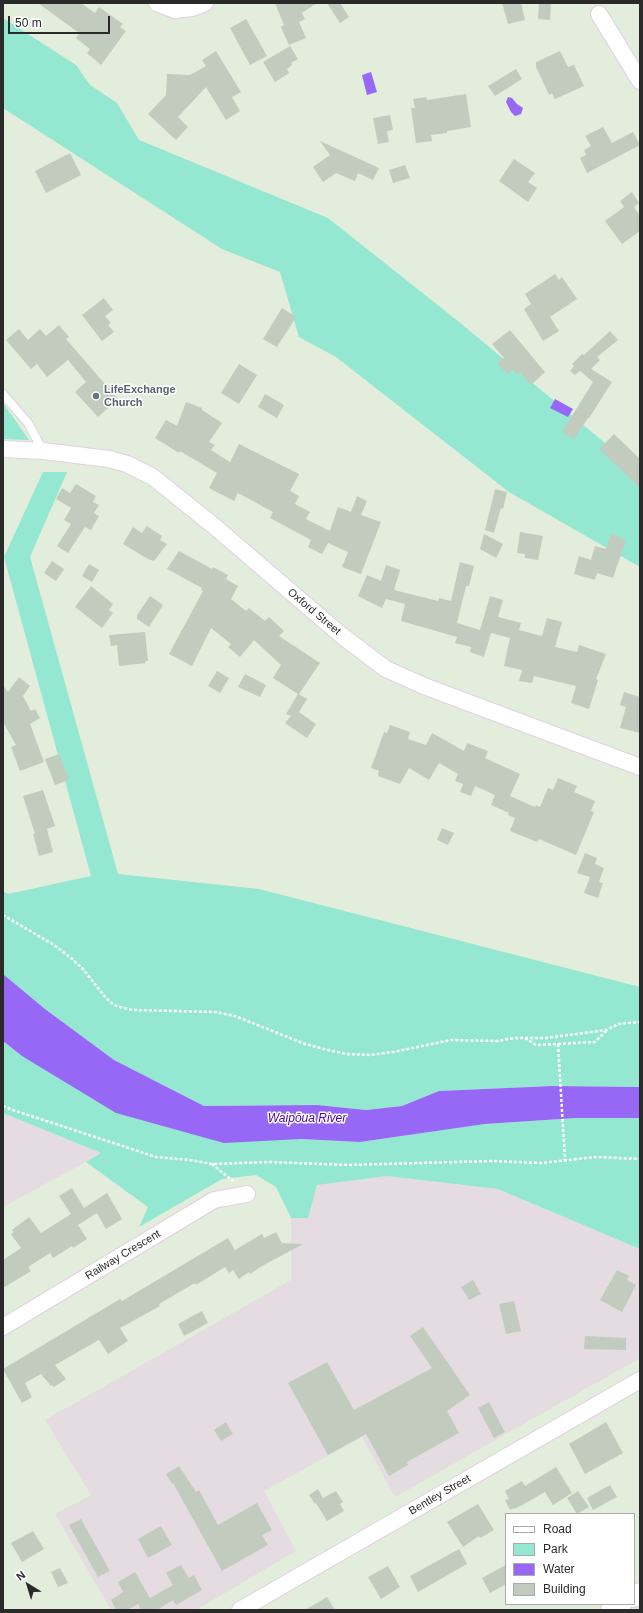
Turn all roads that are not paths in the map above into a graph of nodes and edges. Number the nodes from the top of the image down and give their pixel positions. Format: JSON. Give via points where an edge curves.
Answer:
{"nodes":[{"id":1,"x":157,"y":3,"type":"edge"},
{"id":2,"x":205,"y":3,"type":"edge"},
{"id":3,"x":599,"y":14,"type":"dead end"},
{"id":4,"x":640,"y":81,"type":"edge"},
{"id":5,"x":3,"y":394,"type":"edge"},
{"id":6,"x":3,"y":449,"type":"edge"},
{"id":7,"x":43,"y":451,"type":"junction"},
{"id":8,"x":640,"y":768,"type":"edge"},
{"id":9,"x":247,"y":1194,"type":"road end"},
{"id":10,"x":3,"y":1327,"type":"edge"},
{"id":11,"x":640,"y":1380,"type":"edge"},
{"id":12,"x":620,"y":1605,"type":"edge"},
{"id":13,"x":240,"y":1610,"type":"edge"},
{"id":14,"x":611,"y":1610,"type":"edge"}],
"edges":[{"from":1,"to":2,"type":"street","via":[[175,10]]},
{"from":3,"to":4,"type":"street"},
{"from":5,"to":7,"type":"lane","via":[[28,423]]},
{"from":6,"to":7,"type":"street","name":"Oxford Street"},
{"from":7,"to":8,"type":"street","name":"Oxford Street","via":[[115,460],[153,477],[341,635],[386,669],[424,686]]},
{"from":9,"to":10,"type":"street","name":"Railway Crescent","via":[[214,1200]]},
{"from":11,"to":13,"type":"street","name":"Bentley Street"},
{"from":12,"to":14,"type":"street"}]}
